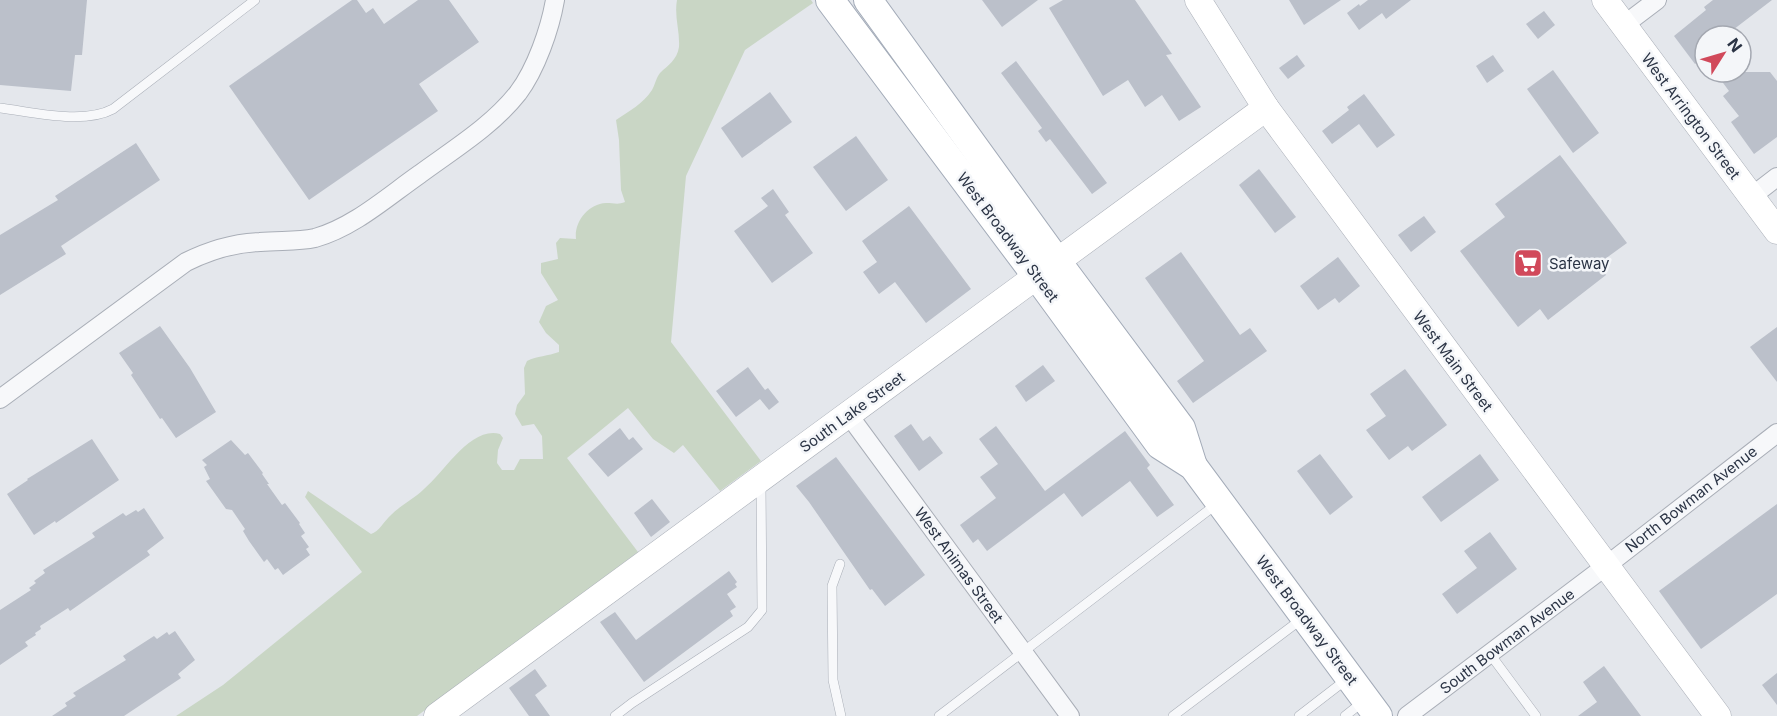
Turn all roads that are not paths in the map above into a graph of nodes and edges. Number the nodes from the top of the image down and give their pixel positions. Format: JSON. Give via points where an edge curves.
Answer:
{"nodes":[{"id":1,"x":255,"y":0,"type":"edge"},
{"id":2,"x":555,"y":0,"type":"edge"},
{"id":3,"x":830,"y":0,"type":"edge"},
{"id":4,"x":868,"y":0,"type":"edge"},
{"id":5,"x":1198,"y":0,"type":"edge"},
{"id":6,"x":1605,"y":0,"type":"edge"},
{"id":7,"x":1656,"y":0,"type":"edge"},
{"id":8,"x":1624,"y":25,"type":"junction"},
{"id":9,"x":0,"y":108,"type":"edge"},
{"id":10,"x":1266,"y":108,"type":"junction"},
{"id":11,"x":1777,"y":177,"type":"edge"},
{"id":12,"x":1751,"y":197,"type":"junction"},
{"id":13,"x":1777,"y":231,"type":"edge"},
{"id":14,"x":1046,"y":268,"type":"junction"},
{"id":15,"x":0,"y":399,"type":"edge"},
{"id":16,"x":848,"y":414,"type":"junction"},
{"id":17,"x":1777,"y":433,"type":"edge"},
{"id":18,"x":761,"y":478,"type":"junction"},
{"id":19,"x":1219,"y":502,"type":"junction"},
{"id":20,"x":840,"y":564,"type":"dead end"},
{"id":21,"x":1606,"y":566,"type":"junction"},
{"id":22,"x":1304,"y":617,"type":"junction"},
{"id":23,"x":1023,"y":652,"type":"junction"},
{"id":24,"x":1490,"y":654,"type":"junction"},
{"id":25,"x":1360,"y":702,"type":"edge"},
{"id":26,"x":437,"y":716,"type":"edge"},
{"id":27,"x":615,"y":716,"type":"edge"},
{"id":28,"x":841,"y":716,"type":"edge"},
{"id":29,"x":939,"y":716,"type":"edge"},
{"id":30,"x":1070,"y":716,"type":"edge"},
{"id":31,"x":1173,"y":716,"type":"edge"},
{"id":32,"x":1299,"y":716,"type":"edge"},
{"id":33,"x":1407,"y":716,"type":"edge"},
{"id":34,"x":1536,"y":716,"type":"edge"},
{"id":35,"x":1718,"y":716,"type":"edge"}],
"edges":[{"from":1,"to":9,"type":"lane","via":[[103,115],[76,117]]},
{"from":2,"to":15,"type":"street","via":[[546,36],[519,92],[485,126],[382,201],[354,221],[314,238],[226,246],[186,262]]},
{"from":3,"to":14,"type":"main road","name":"West Broadway Street"},
{"from":4,"to":14,"type":"main road","name":"West Broadway Street"},
{"from":5,"to":10,"type":"main road","name":"West Main Street"},
{"from":6,"to":8,"type":"main road","name":"West Arrington Street"},
{"from":7,"to":8,"type":"street"},
{"from":8,"to":12,"type":"main road","name":"West Arrington Street"},
{"from":10,"to":14,"type":"main road","name":"South Lake Street"},
{"from":10,"to":21,"type":"main road","name":"West Main Street"},
{"from":11,"to":12,"type":"street"},
{"from":12,"to":13,"type":"main road","name":"West Arrington Street"},
{"from":14,"to":16,"type":"main road","name":"South Lake Street"},
{"from":14,"to":19,"type":"main road","name":"West Broadway Street","via":[[1160,445],[1192,466]]},
{"from":16,"to":18,"type":"main road","name":"South Lake Street"},
{"from":16,"to":23,"type":"street","name":"West Animas Street"},
{"from":17,"to":21,"type":"street","name":"North Bowman Avenue"},
{"from":18,"to":26,"type":"main road","name":"South Lake Street"},
{"from":18,"to":27,"type":"lane","via":[[762,610],[748,627]]},
{"from":19,"to":22,"type":"main road","name":"West Broadway Street"},
{"from":19,"to":23,"type":"lane"},
{"from":20,"to":28,"type":"lane","via":[[832,586],[833,680]]},
{"from":21,"to":24,"type":"street","name":"South Bowman Avenue"},
{"from":21,"to":35,"type":"main road","name":"West Main Street"},
{"from":22,"to":25,"type":"main road","name":"West Broadway Street"},
{"from":22,"to":31,"type":"lane"},
{"from":23,"to":29,"type":"lane"},
{"from":23,"to":30,"type":"street","name":"West Animas Street"},
{"from":24,"to":33,"type":"street","name":"South Bowman Avenue"},
{"from":24,"to":34,"type":"lane"},
{"from":25,"to":32,"type":"lane"}]}
